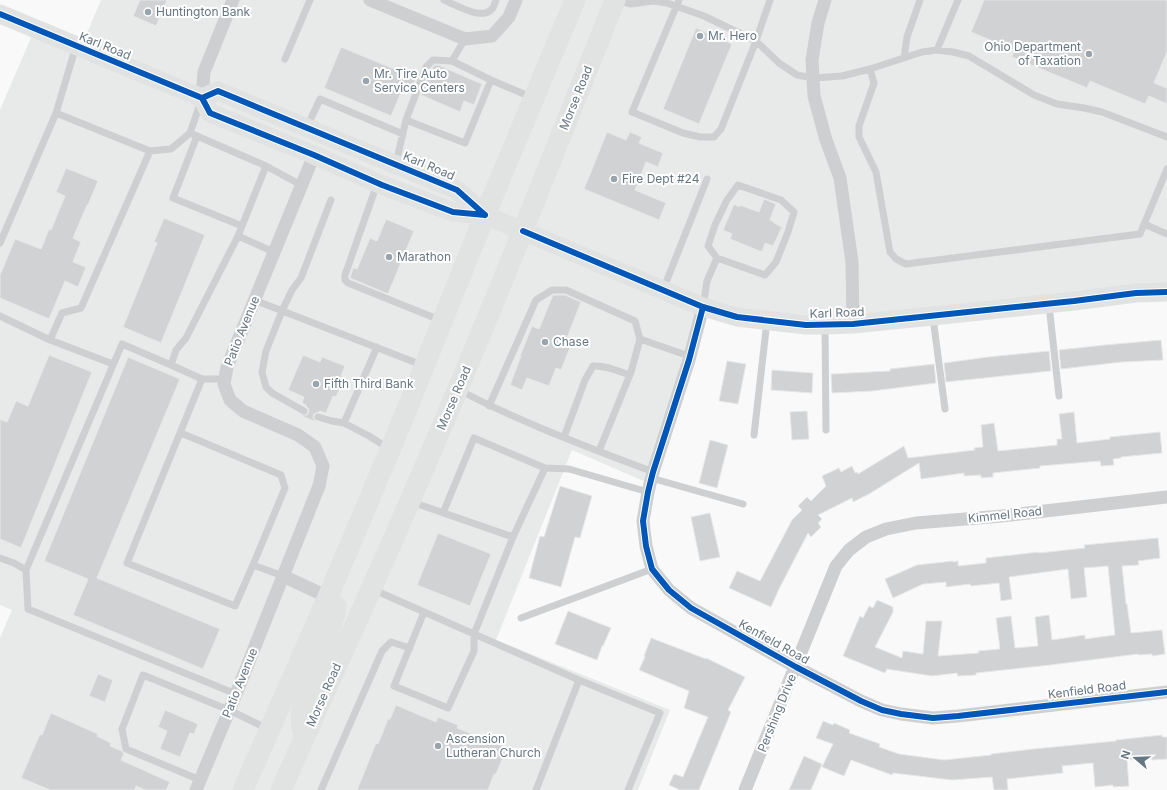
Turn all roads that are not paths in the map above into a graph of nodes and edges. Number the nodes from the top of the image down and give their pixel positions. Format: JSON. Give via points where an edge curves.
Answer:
{"nodes":[{"id":1,"x":233,"y":0,"type":"edge"},
{"id":2,"x":310,"y":0,"type":"edge"},
{"id":3,"x":370,"y":0,"type":"edge"},
{"id":4,"x":444,"y":0,"type":"edge"},
{"id":5,"x":496,"y":0,"type":"edge"},
{"id":6,"x":516,"y":0,"type":"edge"},
{"id":7,"x":574,"y":0,"type":"edge"},
{"id":8,"x":615,"y":0,"type":"edge"},
{"id":9,"x":770,"y":0,"type":"edge"},
{"id":10,"x":825,"y":0,"type":"edge"},
{"id":11,"x":920,"y":0,"type":"edge"},
{"id":12,"x":958,"y":0,"type":"edge"},
{"id":13,"x":678,"y":3,"type":"edge"},
{"id":14,"x":0,"y":14,"type":"edge"},
{"id":15,"x":465,"y":39,"type":"junction"},
{"id":16,"x":756,"y":41,"type":"junction"},
{"id":17,"x":76,"y":46,"type":"junction"},
{"id":18,"x":937,"y":50,"type":"junction"},
{"id":19,"x":904,"y":58,"type":"junction"},
{"id":20,"x":285,"y":59,"type":"dead end"},
{"id":21,"x":452,"y":61,"type":"junction"},
{"id":22,"x":870,"y":69,"type":"junction"},
{"id":23,"x":813,"y":78,"type":"junction"},
{"id":24,"x":491,"y":80,"type":"junction"},
{"id":25,"x":202,"y":98,"type":"junction"},
{"id":26,"x":534,"y":98,"type":"junction"},
{"id":27,"x":56,"y":113,"type":"junction"},
{"id":28,"x":406,"y":120,"type":"junction"},
{"id":29,"x":307,"y":128,"type":"junction"},
{"id":30,"x":403,"y":134,"type":"junction"},
{"id":31,"x":194,"y":135,"type":"junction"},
{"id":32,"x":1167,"y":137,"type":"edge"},
{"id":33,"x":150,"y":151,"type":"junction"},
{"id":34,"x":314,"y":155,"type":"junction"},
{"id":35,"x":396,"y":164,"type":"junction"},
{"id":36,"x":266,"y":166,"type":"junction"},
{"id":37,"x":1167,"y":169,"type":"edge"},
{"id":38,"x":706,"y":179,"type":"dead end"},
{"id":39,"x":377,"y":183,"type":"junction"},
{"id":40,"x":301,"y":185,"type":"junction"},
{"id":41,"x":331,"y":200,"type":"dead end"},
{"id":42,"x":485,"y":215,"type":"junction"},
{"id":43,"x":1144,"y":224,"type":"junction"},
{"id":44,"x":242,"y":226,"type":"junction"},
{"id":45,"x":523,"y":231,"type":"junction"},
{"id":46,"x":1167,"y":234,"type":"edge"},
{"id":47,"x":238,"y":236,"type":"junction"},
{"id":48,"x":0,"y":243,"type":"edge"},
{"id":49,"x":274,"y":252,"type":"junction"},
{"id":50,"x":716,"y":258,"type":"junction"},
{"id":51,"x":663,"y":290,"type":"junction"},
{"id":52,"x":1167,"y":294,"type":"edge"},
{"id":53,"x":254,"y":300,"type":"junction"},
{"id":54,"x":1049,"y":304,"type":"junction"},
{"id":55,"x":703,"y":307,"type":"junction"},
{"id":56,"x":282,"y":311,"type":"junction"},
{"id":57,"x":0,"y":316,"type":"edge"},
{"id":58,"x":933,"y":316,"type":"junction"},
{"id":59,"x":442,"y":321,"type":"junction"},
{"id":60,"x":767,"y":321,"type":"junction"},
{"id":61,"x":853,"y":324,"type":"junction"},
{"id":62,"x":825,"y":325,"type":"junction"},
{"id":63,"x":640,"y":339,"type":"junction"},
{"id":64,"x":50,"y":340,"type":"junction"},
{"id":65,"x":377,"y":347,"type":"junction"},
{"id":66,"x":690,"y":356,"type":"junction"},
{"id":67,"x":113,"y":364,"type":"junction"},
{"id":68,"x":171,"y":365,"type":"junction"},
{"id":69,"x":424,"y":366,"type":"junction"},
{"id":70,"x":631,"y":374,"type":"junction"},
{"id":71,"x":202,"y":379,"type":"junction"},
{"id":72,"x":225,"y":379,"type":"junction"},
{"id":73,"x":457,"y":389,"type":"junction"},
{"id":74,"x":1059,"y":396,"type":"dead end"},
{"id":75,"x":489,"y":406,"type":"junction"},
{"id":76,"x":945,"y":409,"type":"dead end"},
{"id":77,"x":304,"y":411,"type":"dead end"},
{"id":78,"x":318,"y":417,"type":"dead end"},
{"id":79,"x":344,"y":423,"type":"junction"},
{"id":80,"x":826,"y":430,"type":"dead end"},
{"id":81,"x":181,"y":433,"type":"junction"},
{"id":82,"x":754,"y":435,"type":"dead end"},
{"id":83,"x":564,"y":437,"type":"junction"},
{"id":84,"x":390,"y":449,"type":"junction"},
{"id":85,"x":599,"y":451,"type":"junction"},
{"id":86,"x":545,"y":468,"type":"junction"},
{"id":87,"x":652,"y":475,"type":"junction"},
{"id":88,"x":648,"y":492,"type":"junction"},
{"id":89,"x":1167,"y":497,"type":"edge"},
{"id":90,"x":410,"y":501,"type":"junction"},
{"id":91,"x":742,"y":504,"type":"dead end"},
{"id":92,"x":444,"y":513,"type":"junction"},
{"id":93,"x":513,"y":537,"type":"junction"},
{"id":94,"x":849,"y":550,"type":"joint"},
{"id":95,"x":0,"y":558,"type":"edge"},
{"id":96,"x":253,"y":565,"type":"junction"},
{"id":97,"x":652,"y":569,"type":"junction"},
{"id":98,"x":26,"y":570,"type":"junction"},
{"id":99,"x":283,"y":576,"type":"junction"},
{"id":100,"x":372,"y":589,"type":"junction"},
{"id":101,"x":328,"y":597,"type":"junction"},
{"id":102,"x":424,"y":612,"type":"junction"},
{"id":103,"x":522,"y":618,"type":"dead end"},
{"id":104,"x":474,"y":634,"type":"junction"},
{"id":105,"x":410,"y":648,"type":"junction"},
{"id":106,"x":796,"y":667,"type":"junction"},
{"id":107,"x":579,"y":680,"type":"junction"},
{"id":108,"x":1167,"y":692,"type":"edge"},
{"id":109,"x":236,"y":694,"type":"junction"},
{"id":110,"x":229,"y":710,"type":"junction"},
{"id":111,"x":270,"y":730,"type":"junction"},
{"id":112,"x":302,"y":744,"type":"junction"},
{"id":113,"x":198,"y":785,"type":"edge"},
{"id":114,"x":243,"y":790,"type":"edge"},
{"id":115,"x":281,"y":790,"type":"edge"},
{"id":116,"x":321,"y":790,"type":"edge"},
{"id":117,"x":536,"y":790,"type":"edge"},
{"id":118,"x":628,"y":790,"type":"edge"},
{"id":119,"x":745,"y":790,"type":"edge"}],
"edges":[{"from":1,"to":25,"type":"street","via":[[204,72]]},
{"from":2,"to":20,"type":"lane"},
{"from":3,"to":15,"type":"street"},
{"from":4,"to":5,"type":"lane","via":[[473,12],[484,13],[492,9]]},
{"from":6,"to":15,"type":"street","via":[[509,17],[492,36]]},
{"from":7,"to":26,"type":"main road"},
{"from":8,"to":13,"type":"lane","via":[[631,4],[652,1]]},
{"from":8,"to":45,"type":"main road","name":"Morse Road"},
{"from":9,"to":16,"type":"lane"},
{"from":10,"to":23,"type":"street","via":[[812,60]]},
{"from":11,"to":19,"type":"lane","via":[[907,37]]},
{"from":12,"to":18,"type":"lane"},
{"from":13,"to":16,"type":"lane"},
{"from":13,"to":16,"type":"lane","via":[[632,112],[683,133],[714,137],[721,129]]},
{"from":14,"to":17,"type":"main road","name":"Karl Road"},
{"from":15,"to":21,"type":"lane"},
{"from":16,"to":23,"type":"lane","via":[[778,63],[797,75]]},
{"from":17,"to":25,"type":"main road","name":"Karl Road"},
{"from":17,"to":27,"type":"lane"},
{"from":18,"to":19,"type":"lane"},
{"from":18,"to":32,"type":"lane","via":[[969,56],[1040,98],[1057,104],[1102,112]]},
{"from":19,"to":22,"type":"lane"},
{"from":21,"to":24,"type":"lane"},
{"from":21,"to":28,"type":"lane","via":[[433,60],[426,67]]},
{"from":22,"to":23,"type":"lane","via":[[842,76]]},
{"from":22,"to":43,"type":"lane","via":[[874,83],[859,126],[859,137],[876,172],[890,252],[896,259],[906,264],[1140,234]]},
{"from":23,"to":61,"type":"street","via":[[814,96],[840,178],[852,262]]},
{"from":24,"to":26,"type":"lane"},
{"from":24,"to":28,"type":"lane","via":[[465,143]]},
{"from":25,"to":29,"type":"main road","name":"Karl Road","via":[[218,91]]},
{"from":25,"to":31,"type":"lane"},
{"from":25,"to":34,"type":"main road","name":"Karl Road","via":[[210,113]]},
{"from":26,"to":42,"type":"main road"},
{"from":27,"to":33,"type":"lane"},
{"from":27,"to":48,"type":"lane"},
{"from":28,"to":30,"type":"lane"},
{"from":29,"to":30,"type":"lane","via":[[320,99]]},
{"from":29,"to":35,"type":"main road","name":"Karl Road"},
{"from":30,"to":35,"type":"lane"},
{"from":31,"to":33,"type":"lane","via":[[171,149]]},
{"from":31,"to":36,"type":"lane"},
{"from":31,"to":44,"type":"lane","via":[[173,198]]},
{"from":33,"to":64,"type":"lane","via":[[81,308],[62,313]]},
{"from":34,"to":39,"type":"main road","name":"Karl Road"},
{"from":34,"to":40,"type":"street","name":"Patio Avenue"},
{"from":35,"to":42,"type":"main road","name":"Karl Road","via":[[457,190]]},
{"from":36,"to":40,"type":"lane"},
{"from":36,"to":44,"type":"lane"},
{"from":37,"to":43,"type":"lane"},
{"from":38,"to":51,"type":"lane"},
{"from":39,"to":42,"type":"main road","name":"Karl Road","via":[[453,212]]},
{"from":39,"to":59,"type":"lane","via":[[344,275],[345,280]]},
{"from":40,"to":49,"type":"street","name":"Patio Avenue"},
{"from":41,"to":56,"type":"lane","via":[[301,278]]},
{"from":42,"to":45,"type":"main road","name":"Karl Road"},
{"from":42,"to":59,"type":"main road"},
{"from":43,"to":46,"type":"lane"},
{"from":44,"to":47,"type":"lane"},
{"from":45,"to":51,"type":"main road","name":"Karl Road"},
{"from":45,"to":73,"type":"main road","name":"Morse Road"},
{"from":47,"to":49,"type":"lane"},
{"from":47,"to":68,"type":"lane","via":[[186,338],[176,350]]},
{"from":49,"to":53,"type":"street","name":"Patio Avenue"},
{"from":50,"to":50,"type":"lane","via":[[765,275],[776,262],[794,212],[781,200],[738,185],[727,200],[708,246]]},
{"from":50,"to":55,"type":"lane","via":[[707,280]]},
{"from":51,"to":55,"type":"main road","name":"Karl Road"},
{"from":52,"to":54,"type":"main road","name":"Karl Road","via":[[1136,293]]},
{"from":53,"to":56,"type":"lane"},
{"from":53,"to":72,"type":"street","name":"Patio Avenue","via":[[226,368]]},
{"from":54,"to":58,"type":"main road","name":"Karl Road"},
{"from":54,"to":74,"type":"lane"},
{"from":55,"to":60,"type":"main road","name":"Karl Road","via":[[737,317]]},
{"from":55,"to":66,"type":"street","name":"Kenfield Road"},
{"from":56,"to":65,"type":"lane"},
{"from":56,"to":77,"type":"lane","via":[[266,352],[262,372],[266,387],[272,393]]},
{"from":57,"to":64,"type":"lane"},
{"from":58,"to":61,"type":"main road","name":"Karl Road"},
{"from":58,"to":76,"type":"lane"},
{"from":59,"to":69,"type":"main road"},
{"from":60,"to":62,"type":"main road","name":"Karl Road"},
{"from":60,"to":82,"type":"lane"},
{"from":61,"to":62,"type":"main road","name":"Karl Road"},
{"from":62,"to":80,"type":"lane"},
{"from":63,"to":66,"type":"lane"},
{"from":63,"to":70,"type":"lane"},
{"from":63,"to":75,"type":"lane","via":[[635,321],[566,290],[552,290],[536,300]]},
{"from":64,"to":67,"type":"lane"},
{"from":65,"to":69,"type":"lane"},
{"from":65,"to":79,"type":"lane"},
{"from":66,"to":87,"type":"street","name":"Kenfield Road"},
{"from":67,"to":68,"type":"lane","via":[[122,344]]},
{"from":67,"to":98,"type":"lane"},
{"from":68,"to":71,"type":"lane"},
{"from":69,"to":84,"type":"main road"},
{"from":70,"to":83,"type":"lane","via":[[593,366],[585,380]]},
{"from":70,"to":85,"type":"lane"},
{"from":71,"to":72,"type":"lane"},
{"from":71,"to":81,"type":"lane"},
{"from":72,"to":99,"type":"street","name":"Patio Avenue","via":[[224,384],[230,400],[243,411],[298,434],[315,446],[323,466],[319,486]]},
{"from":73,"to":75,"type":"lane"},
{"from":73,"to":90,"type":"main road","name":"Morse Road"},
{"from":75,"to":83,"type":"lane"},
{"from":78,"to":79,"type":"lane"},
{"from":79,"to":84,"type":"lane"},
{"from":81,"to":96,"type":"lane","via":[[282,474],[284,488]]},
{"from":81,"to":96,"type":"lane","via":[[128,563],[235,606]]},
{"from":83,"to":85,"type":"lane"},
{"from":84,"to":101,"type":"main road"},
{"from":85,"to":87,"type":"lane"},
{"from":86,"to":88,"type":"lane","via":[[569,469]]},
{"from":86,"to":92,"type":"lane","via":[[474,438]]},
{"from":86,"to":93,"type":"lane"},
{"from":87,"to":88,"type":"street","name":"Kenfield Road"},
{"from":87,"to":91,"type":"lane"},
{"from":88,"to":97,"type":"street","name":"Kenfield Road","via":[[643,522]]},
{"from":89,"to":94,"type":"street","name":"Kimmel Road","via":[[916,523],[886,529],[866,537]]},
{"from":90,"to":92,"type":"lane"},
{"from":90,"to":100,"type":"main road","name":"Morse Road"},
{"from":92,"to":93,"type":"lane"},
{"from":93,"to":104,"type":"lane"},
{"from":94,"to":106,"type":"street","name":"Pershing Drive","via":[[836,566]]},
{"from":95,"to":98,"type":"lane"},
{"from":96,"to":99,"type":"lane"},
{"from":97,"to":103,"type":"lane"},
{"from":97,"to":106,"type":"street","name":"Kenfield Road","via":[[669,590],[691,608]]},
{"from":98,"to":109,"type":"lane","via":[[28,609]]},
{"from":99,"to":101,"type":"street"},
{"from":99,"to":109,"type":"street","name":"Patio Avenue"},
{"from":100,"to":102,"type":"lane"},
{"from":100,"to":112,"type":"main road","name":"Morse Road"},
{"from":101,"to":111,"type":"main road"},
{"from":101,"to":112,"type":"main road","via":[[336,604],[335,614],[302,712]]},
{"from":102,"to":104,"type":"lane"},
{"from":102,"to":105,"type":"lane"},
{"from":104,"to":105,"type":"lane","via":[[474,652],[448,708],[394,686]]},
{"from":104,"to":107,"type":"lane"},
{"from":105,"to":116,"type":"lane","via":[[391,642],[382,651]]},
{"from":106,"to":108,"type":"street","name":"Kenfield Road","via":[[882,710],[933,718]]},
{"from":106,"to":119,"type":"street","name":"Pershing Drive"},
{"from":107,"to":117,"type":"lane"},
{"from":107,"to":118,"type":"lane","via":[[660,713]]},
{"from":109,"to":110,"type":"street","name":"Patio Avenue"},
{"from":110,"to":111,"type":"lane"},
{"from":110,"to":113,"type":"street","name":"Patio Avenue"},
{"from":110,"to":113,"type":"lane","via":[[143,675],[122,729],[126,749]]},
{"from":111,"to":114,"type":"main road"},
{"from":112,"to":115,"type":"main road","name":"Morse Road"}]}
